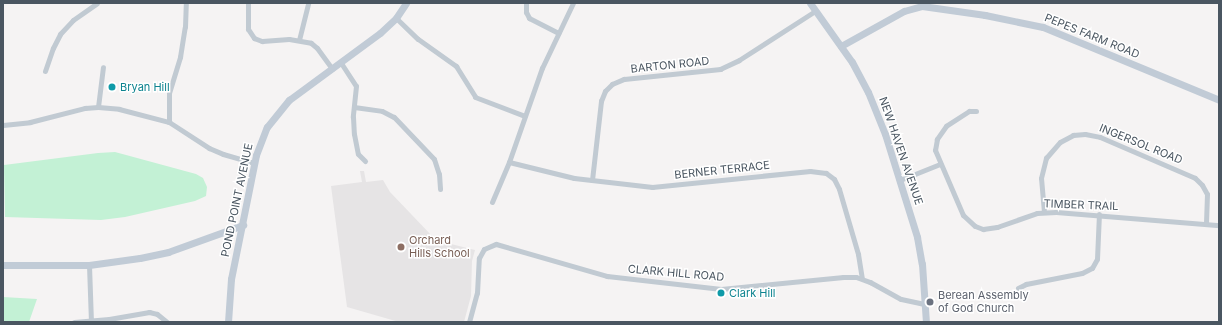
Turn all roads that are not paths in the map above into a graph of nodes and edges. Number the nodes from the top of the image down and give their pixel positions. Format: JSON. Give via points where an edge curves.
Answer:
{"nodes":[{"id":1,"x":96,"y":3,"type":"edge"},
{"id":2,"x":186,"y":3,"type":"edge"},
{"id":3,"x":248,"y":3,"type":"edge"},
{"id":4,"x":308,"y":3,"type":"edge"},
{"id":5,"x":406,"y":3,"type":"edge"},
{"id":6,"x":526,"y":3,"type":"edge"},
{"id":7,"x":573,"y":3,"type":"edge"},
{"id":8,"x":810,"y":3,"type":"edge"},
{"id":9,"x":815,"y":11,"type":"junction"},
{"id":10,"x":396,"y":18,"type":"junction"},
{"id":11,"x":558,"y":33,"type":"junction"},
{"id":12,"x":300,"y":40,"type":"junction"},
{"id":13,"x":841,"y":46,"type":"junction"},
{"id":14,"x":341,"y":63,"type":"junction"},
{"id":15,"x":103,"y":67,"type":"dead end"},
{"id":16,"x":332,"y":69,"type":"junction"},
{"id":17,"x":45,"y":71,"type":"dead end"},
{"id":18,"x":1219,"y":100,"type":"edge"},
{"id":19,"x":98,"y":107,"type":"junction"},
{"id":20,"x":354,"y":107,"type":"junction"},
{"id":21,"x":976,"y":112,"type":"dead end"},
{"id":22,"x":525,"y":116,"type":"junction"},
{"id":23,"x":169,"y":122,"type":"junction"},
{"id":24,"x":3,"y":125,"type":"edge"},
{"id":25,"x":365,"y":161,"type":"dead end"},
{"id":26,"x":509,"y":162,"type":"junction"},
{"id":27,"x":254,"y":163,"type":"junction"},
{"id":28,"x":940,"y":164,"type":"junction"},
{"id":29,"x":592,"y":180,"type":"junction"},
{"id":30,"x":900,"y":180,"type":"junction"},
{"id":31,"x":440,"y":189,"type":"dead end"},
{"id":32,"x":492,"y":202,"type":"dead end"},
{"id":33,"x":1044,"y":212,"type":"junction"},
{"id":34,"x":1100,"y":214,"type":"junction"},
{"id":35,"x":1206,"y":223,"type":"junction"},
{"id":36,"x":243,"y":225,"type":"junction"},
{"id":37,"x":1219,"y":225,"type":"edge"},
{"id":38,"x":89,"y":264,"type":"junction"},
{"id":39,"x":3,"y":265,"type":"edge"},
{"id":40,"x":862,"y":278,"type":"junction"},
{"id":41,"x":1018,"y":288,"type":"dead end"},
{"id":42,"x":925,"y":304,"type":"junction"},
{"id":43,"x":91,"y":321,"type":"junction"},
{"id":44,"x":74,"y":322,"type":"edge"},
{"id":45,"x":167,"y":322,"type":"edge"},
{"id":46,"x":228,"y":322,"type":"edge"},
{"id":47,"x":469,"y":322,"type":"edge"},
{"id":48,"x":926,"y":322,"type":"edge"}],
"edges":[{"from":1,"to":17,"type":"street","via":[[73,20],[60,34],[52,48]]},
{"from":2,"to":23,"type":"street","via":[[180,57],[169,93]]},
{"from":3,"to":12,"type":"street","via":[[248,29],[254,38],[262,41]]},
{"from":4,"to":12,"type":"street"},
{"from":5,"to":10,"type":"main road","name":"POND POINT AVENUE"},
{"from":6,"to":11,"type":"street","via":[[529,18]]},
{"from":7,"to":11,"type":"street"},
{"from":8,"to":9,"type":"main road","name":"NEW HAVEN AVENUE"},
{"from":9,"to":13,"type":"main road","name":"NEW HAVEN AVENUE"},
{"from":9,"to":29,"type":"street","name":"BARTON ROAD","via":[[739,60],[720,69],[624,80],[612,84],[600,101]]},
{"from":10,"to":14,"type":"main road","name":"POND POINT AVENUE"},
{"from":10,"to":22,"type":"street","via":[[418,40],[456,66],[474,97]]},
{"from":11,"to":22,"type":"street"},
{"from":12,"to":16,"type":"street","via":[[316,46]]},
{"from":13,"to":18,"type":"main road","name":"PEPES FARM ROAD","via":[[904,11],[922,6],[1037,25]]},
{"from":13,"to":30,"type":"main road","name":"NEW HAVEN AVENUE","via":[[868,92]]},
{"from":14,"to":16,"type":"main road","name":"POND POINT AVENUE"},
{"from":14,"to":20,"type":"street","via":[[356,86]]},
{"from":15,"to":19,"type":"street"},
{"from":16,"to":27,"type":"main road","name":"POND POINT AVENUE","via":[[289,100],[277,113],[262,136]]},
{"from":19,"to":23,"type":"street","via":[[134,111]]},
{"from":19,"to":24,"type":"street","via":[[67,111],[30,122]]},
{"from":20,"to":25,"type":"street","via":[[356,144],[359,156]]},
{"from":20,"to":31,"type":"street","via":[[382,111],[394,117],[434,159]]},
{"from":21,"to":28,"type":"street","name":"TIMBER TRAIL","via":[[969,111],[950,122],[939,134],[935,150]]},
{"from":22,"to":26,"type":"street"},
{"from":23,"to":27,"type":"street","via":[[209,148]]},
{"from":26,"to":29,"type":"street","name":"BERNER TERRACE"},
{"from":26,"to":32,"type":"street"},
{"from":27,"to":36,"type":"main road","name":"POND POINT AVENUE"},
{"from":28,"to":30,"type":"street"},
{"from":28,"to":33,"type":"street","name":"TIMBER TRAIL","via":[[963,215],[975,226],[983,229],[997,228]]},
{"from":29,"to":40,"type":"street","name":"BERNER TERRACE","via":[[652,187],[810,171],[826,173],[834,179],[839,189]]},
{"from":30,"to":42,"type":"main road","name":"NEW HAVEN AVENUE","via":[[920,250]]},
{"from":33,"to":34,"type":"street","name":"TIMBER TRAIL"},
{"from":33,"to":35,"type":"street","name":"INGERSOL ROAD","via":[[1041,178],[1046,158],[1060,142],[1073,135],[1085,134],[1100,137],[1195,178],[1207,194]]},
{"from":34,"to":35,"type":"street","name":"TIMBER TRAIL"},
{"from":34,"to":41,"type":"street","via":[[1097,259],[1092,268],[1082,273],[1026,284]]},
{"from":35,"to":37,"type":"street","name":"TIMBER TRAIL"},
{"from":36,"to":38,"type":"main road","via":[[158,255]]},
{"from":36,"to":46,"type":"main road","name":"POND POINT AVENUE","via":[[231,279]]},
{"from":38,"to":39,"type":"main road"},
{"from":38,"to":43,"type":"street"},
{"from":40,"to":42,"type":"street","name":"CLARK HILL ROAD","via":[[901,300]]},
{"from":40,"to":47,"type":"street","name":"CLARK HILL ROAD","via":[[843,277],[721,289],[607,276],[496,244],[484,249],[479,258],[477,293]]},
{"from":42,"to":48,"type":"main road","name":"NEW HAVEN AVENUE"},
{"from":43,"to":44,"type":"street"},
{"from":43,"to":45,"type":"street","via":[[149,312],[157,314]]}]}
